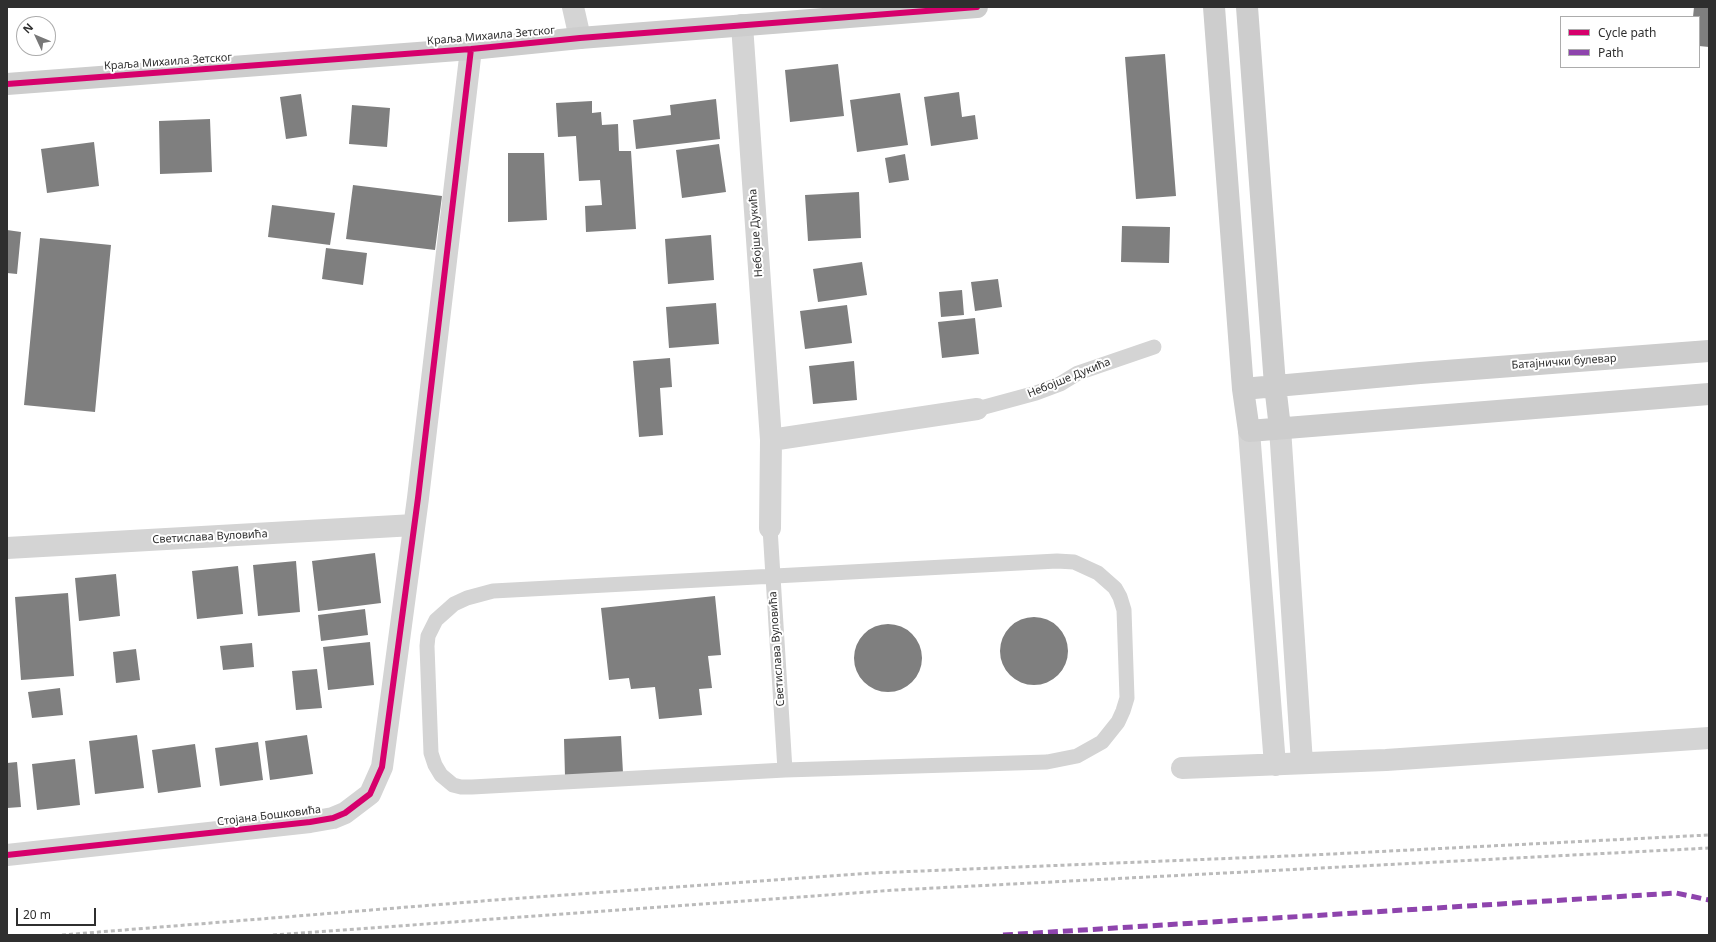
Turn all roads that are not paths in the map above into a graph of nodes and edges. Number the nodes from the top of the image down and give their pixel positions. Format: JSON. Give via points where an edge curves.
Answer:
{"nodes":[{"id":1,"x":573,"y":7,"type":"edge"},
{"id":2,"x":977,"y":7,"type":"edge"},
{"id":3,"x":1214,"y":7,"type":"edge"},
{"id":4,"x":1247,"y":7,"type":"edge"},
{"id":5,"x":742,"y":25,"type":"junction"},
{"id":6,"x":580,"y":38,"type":"junction"},
{"id":7,"x":471,"y":49,"type":"junction"},
{"id":8,"x":7,"y":84,"type":"edge"},
{"id":9,"x":1154,"y":347,"type":"dead end"},
{"id":10,"x":1709,"y":351,"type":"edge"},
{"id":11,"x":1275,"y":385,"type":"junction"},
{"id":12,"x":1243,"y":388,"type":"junction"},
{"id":13,"x":1709,"y":394,"type":"edge"},
{"id":14,"x":977,"y":409,"type":"joint"},
{"id":15,"x":1280,"y":428,"type":"junction"},
{"id":16,"x":1249,"y":431,"type":"junction"},
{"id":17,"x":771,"y":440,"type":"junction"},
{"id":18,"x":414,"y":525,"type":"junction"},
{"id":19,"x":770,"y":528,"type":"joint"},
{"id":20,"x":7,"y":548,"type":"edge"},
{"id":21,"x":773,"y":576,"type":"junction"},
{"id":22,"x":1709,"y":738,"type":"edge"},
{"id":23,"x":1302,"y":763,"type":"junction"},
{"id":24,"x":1275,"y":765,"type":"junction"},
{"id":25,"x":1182,"y":768,"type":"dead end"},
{"id":26,"x":785,"y":770,"type":"junction"},
{"id":27,"x":7,"y":855,"type":"edge"}],
"edges":[{"from":1,"to":6,"type":"street"},
{"from":2,"to":5,"type":"street","name":"Краља Михаила Зетског"},
{"from":3,"to":12,"type":"street"},
{"from":4,"to":11,"type":"street"},
{"from":5,"to":6,"type":"street","name":"Краља Михаила Зетског"},
{"from":5,"to":17,"type":"street","name":"Небојше Дукића"},
{"from":6,"to":7,"type":"street","name":"Краља Михаила Зетског"},
{"from":7,"to":8,"type":"street","name":"Краља Михаила Зетског"},
{"from":7,"to":18,"type":"street","name":"Стојана Бошковића"},
{"from":9,"to":14,"type":"lane","name":"Небојше Дукића","via":[[1078,373],[1060,384],[1036,393]]},
{"from":10,"to":11,"type":"street","name":"Батајнички булевар"},
{"from":11,"to":12,"type":"street","name":"Батајнички булевар"},
{"from":11,"to":15,"type":"street"},
{"from":12,"to":16,"type":"street"},
{"from":13,"to":15,"type":"street"},
{"from":14,"to":17,"type":"street","name":"Небојше Дукића"},
{"from":15,"to":16,"type":"street"},
{"from":15,"to":23,"type":"street"},
{"from":16,"to":24,"type":"street"},
{"from":17,"to":19,"type":"street","name":"Небојше Дукића"},
{"from":18,"to":20,"type":"street","name":"Светислава Вуловића"},
{"from":18,"to":27,"type":"street","name":"Стојана Бошковића","via":[[382,767],[370,794],[354,807],[333,818],[310,822]]},
{"from":19,"to":21,"type":"lane","name":"Светислава Вуловића"},
{"from":21,"to":26,"type":"lane","name":"Светислава Вуловића"},
{"from":21,"to":26,"type":"lane","via":[[1074,562],[1098,573],[1115,588],[1124,610],[1127,698],[1118,722],[1111,732],[1090,750],[1077,756],[1047,762]]},
{"from":21,"to":26,"type":"lane","via":[[493,591],[454,604],[436,620],[426,646],[431,752],[435,765],[442,775],[453,785],[461,787]]},
{"from":22,"to":23,"type":"street","via":[[1386,760]]},
{"from":23,"to":24,"type":"street"},
{"from":24,"to":25,"type":"street"}]}
